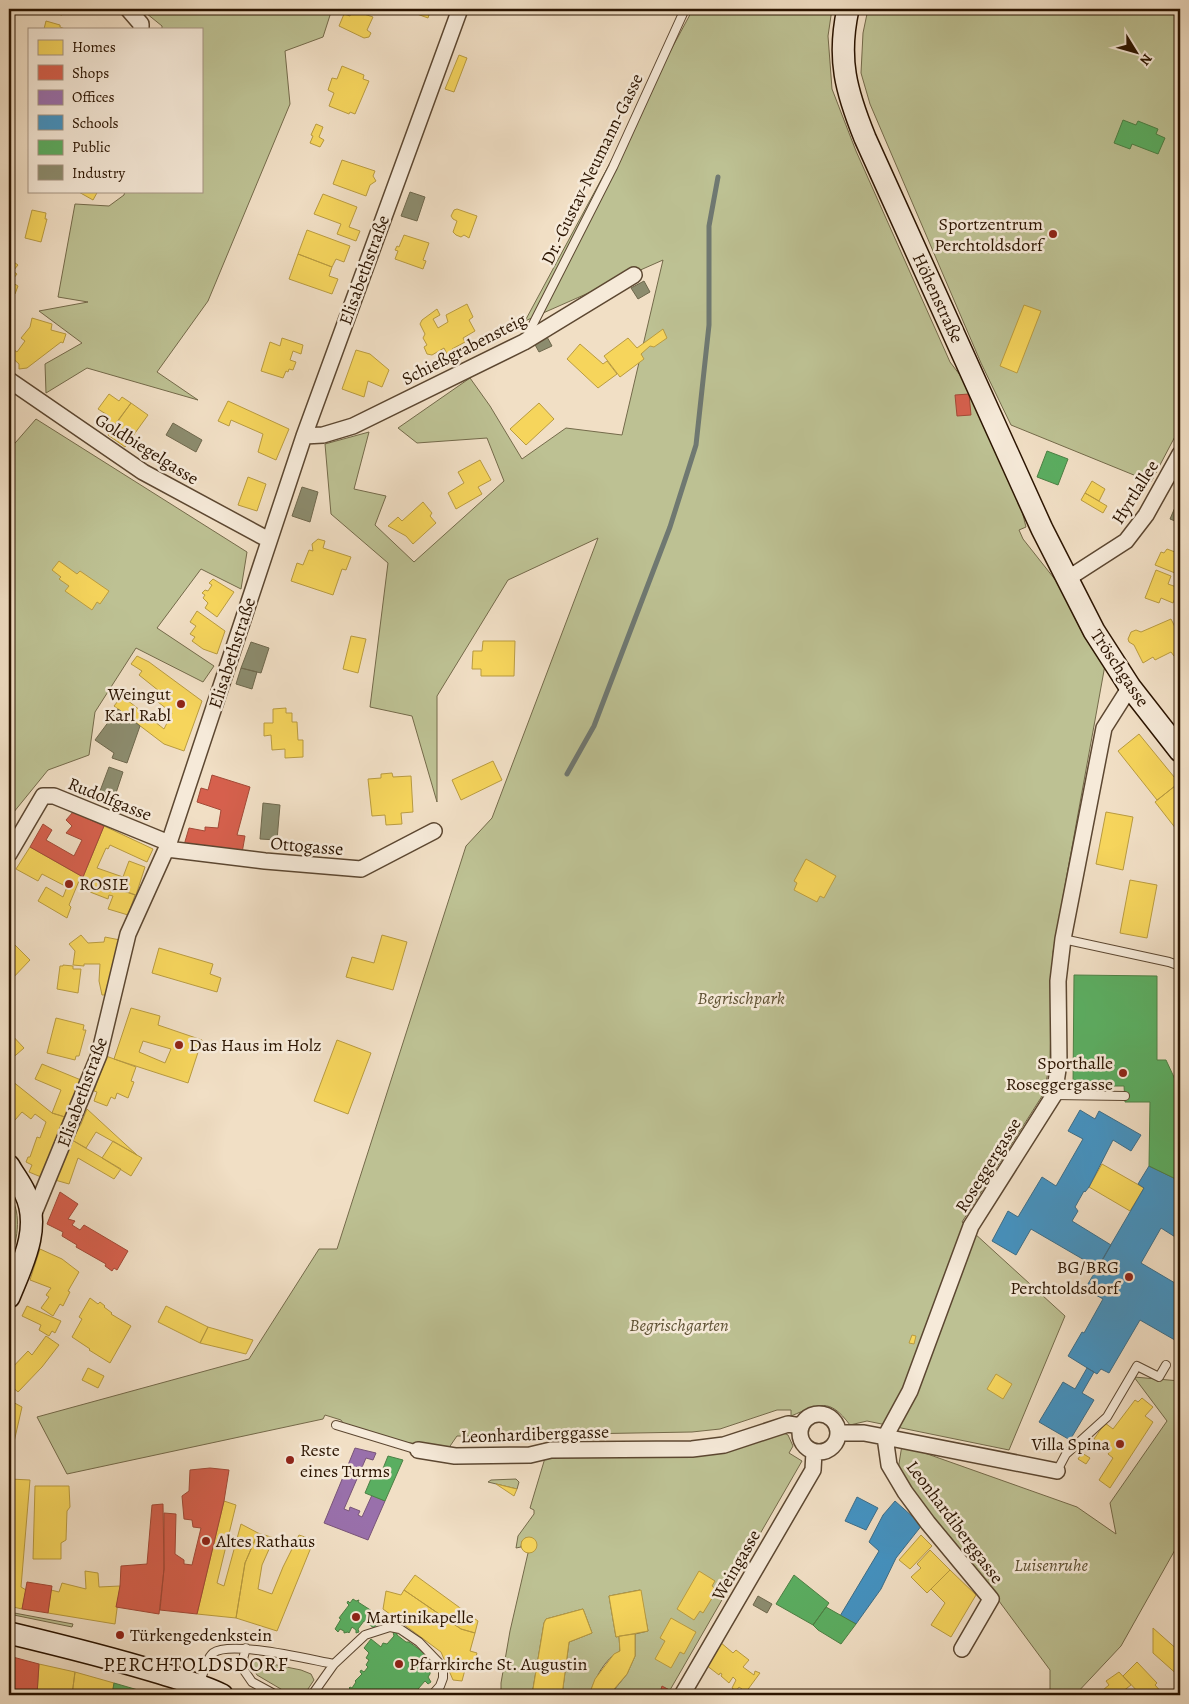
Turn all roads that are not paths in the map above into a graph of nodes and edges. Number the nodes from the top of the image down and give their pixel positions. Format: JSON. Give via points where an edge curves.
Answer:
{"nodes":[{"id":1,"x":128,"y":9,"type":"edge"},
{"id":2,"x":460,"y":9,"type":"edge"},
{"id":3,"x":685,"y":9,"type":"edge"},
{"id":4,"x":848,"y":9,"type":"edge"},
{"id":5,"x":142,"y":28,"type":"edge"},
{"id":6,"x":634,"y":275,"type":"dead end"},
{"id":7,"x":524,"y":342,"type":"junction"},
{"id":8,"x":9,"y":380,"type":"edge"},
{"id":9,"x":304,"y":436,"type":"junction"},
{"id":10,"x":1180,"y":454,"type":"edge"},
{"id":11,"x":269,"y":540,"type":"junction"},
{"id":12,"x":1067,"y":580,"type":"junction"},
{"id":13,"x":1130,"y":687,"type":"junction"},
{"id":14,"x":1180,"y":750,"type":"edge"},
{"id":15,"x":434,"y":831,"type":"dead end"},
{"id":16,"x":168,"y":846,"type":"junction"},
{"id":17,"x":9,"y":854,"type":"edge"},
{"id":18,"x":1063,"y":939,"type":"junction"},
{"id":19,"x":1180,"y":966,"type":"edge"},
{"id":20,"x":1054,"y":1095,"type":"junction"},
{"id":21,"x":1125,"y":1096,"type":"dead end"},
{"id":22,"x":9,"y":1166,"type":"edge"},
{"id":23,"x":32,"y":1218,"type":"junction"},
{"id":24,"x":9,"y":1297,"type":"edge"},
{"id":25,"x":1166,"y":1365,"type":"dead end"},
{"id":26,"x":336,"y":1425,"type":"dead end"},
{"id":27,"x":801,"y":1426,"type":"junction"},
{"id":28,"x":839,"y":1433,"type":"junction"},
{"id":29,"x":885,"y":1436,"type":"junction"},
{"id":30,"x":418,"y":1450,"type":"joint"},
{"id":31,"x":814,"y":1452,"type":"junction"},
{"id":32,"x":1057,"y":1471,"type":"joint"},
{"id":33,"x":9,"y":1633,"type":"edge"},
{"id":34,"x":246,"y":1648,"type":"junction"},
{"id":35,"x":962,"y":1649,"type":"dead end"},
{"id":36,"x":334,"y":1664,"type":"junction"},
{"id":37,"x":199,"y":1686,"type":"junction"},
{"id":38,"x":222,"y":1695,"type":"edge"},
{"id":39,"x":276,"y":1695,"type":"edge"},
{"id":40,"x":312,"y":1695,"type":"edge"},
{"id":41,"x":432,"y":1695,"type":"edge"},
{"id":42,"x":682,"y":1695,"type":"edge"}],
"edges":[{"from":1,"to":5,"type":"street"},
{"from":2,"to":9,"type":"street","name":"Elisabethstraße"},
{"from":3,"to":7,"type":"lane","name":"Dr.-Gustav-Neumann-Gasse","via":[[613,167]]},
{"from":4,"to":12,"type":"street","name":"Höhenstraße","via":[[843,31],[843,62],[852,108]]},
{"from":6,"to":7,"type":"street","name":"Schießgrabensteig"},
{"from":7,"to":9,"type":"street","name":"Schießgrabensteig","via":[[353,426],[323,435]]},
{"from":8,"to":11,"type":"street","name":"Goldbiegelgasse","via":[[144,472]]},
{"from":9,"to":11,"type":"street","name":"Elisabethstraße"},
{"from":10,"to":12,"type":"street","name":"Hyrtlallee","via":[[1146,515],[1126,542]]},
{"from":11,"to":16,"type":"street","name":"Elisabethstraße"},
{"from":12,"to":13,"type":"street","name":"Tröschgasse","via":[[1094,632]]},
{"from":13,"to":14,"type":"street","name":"Tröschgasse"},
{"from":13,"to":18,"type":"street","name":"Roseggergasse","via":[[1104,728]]},
{"from":15,"to":16,"type":"street","name":"Ottogasse","via":[[361,869],[265,861]]},
{"from":16,"to":17,"type":"street","name":"Rudolfgasse","via":[[54,796],[43,796]]},
{"from":16,"to":23,"type":"street","name":"Elisabethstraße","via":[[128,934],[99,1055]]},
{"from":18,"to":19,"type":"lane"},
{"from":18,"to":20,"type":"street","name":"Roseggergasse","via":[[1058,981],[1059,1062]]},
{"from":20,"to":21,"type":"lane"},
{"from":20,"to":29,"type":"street","name":"Roseggergasse","via":[[971,1226],[910,1391]]},
{"from":22,"to":23,"type":"street","via":[[26,1194]]},
{"from":23,"to":24,"type":"street","name":"Elisabethstraße","via":[[31,1236]]},
{"from":25,"to":32,"type":"lane","via":[[1159,1377],[1137,1366],[1107,1417],[1066,1454]]},
{"from":26,"to":30,"type":"lane"},
{"from":27,"to":28,"type":"street","via":[[814,1414],[823,1414],[837,1424]]},
{"from":27,"to":30,"type":"street","name":"Leonhardiberggasse","via":[[788,1424],[724,1445],[692,1449],[551,1450],[530,1455],[455,1456]]},
{"from":27,"to":31,"type":"street","via":[[802,1442]]},
{"from":28,"to":29,"type":"street"},
{"from":28,"to":31,"type":"street","via":[[835,1444],[826,1451]]},
{"from":29,"to":32,"type":"street","name":"Leonhardiberggasse"},
{"from":29,"to":35,"type":"street","name":"Leonhardiberggasse","via":[[889,1465],[905,1492],[991,1598]]},
{"from":31,"to":42,"type":"street","name":"Weingasse","via":[[813,1470]]},
{"from":33,"to":37,"type":"street","via":[[72,1647]]},
{"from":34,"to":36,"type":"lane"},
{"from":34,"to":37,"type":"lane","via":[[220,1650],[212,1654]]},
{"from":34,"to":39,"type":"lane","via":[[241,1666],[252,1682]]},
{"from":36,"to":40,"type":"lane"},
{"from":36,"to":41,"type":"lane","via":[[365,1636],[390,1627],[400,1629],[419,1642],[443,1667],[440,1686]]},
{"from":37,"to":38,"type":"street"}]}
